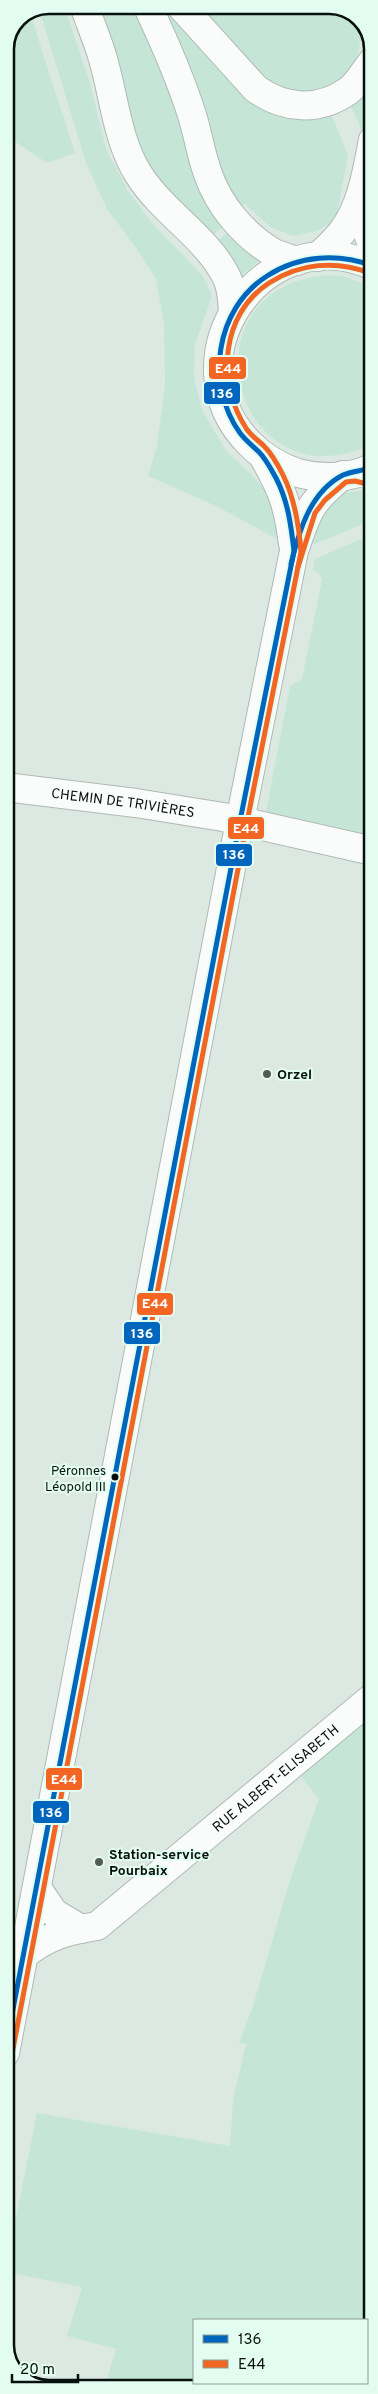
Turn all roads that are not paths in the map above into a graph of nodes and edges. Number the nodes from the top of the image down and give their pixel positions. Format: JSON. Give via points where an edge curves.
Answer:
{"nodes":[{"id":1,"x":87,"y":14,"type":"edge"},
{"id":2,"x":152,"y":14,"type":"edge"},
{"id":3,"x":188,"y":14,"type":"edge"},
{"id":4,"x":364,"y":72,"type":"edge"},
{"id":5,"x":364,"y":183,"type":"edge"},
{"id":6,"x":308,"y":259,"type":"junction"},
{"id":7,"x":364,"y":263,"type":"edge"},
{"id":8,"x":232,"y":312,"type":"junction"},
{"id":9,"x":263,"y":456,"type":"junction"},
{"id":10,"x":361,"y":473,"type":"edge"},
{"id":11,"x":294,"y":551,"type":"junction"},
{"id":12,"x":14,"y":788,"type":"edge"},
{"id":13,"x":240,"y":821,"type":"junction"},
{"id":14,"x":364,"y":849,"type":"edge"},
{"id":15,"x":364,"y":1704,"type":"edge"},
{"id":16,"x":37,"y":1888,"type":"junction"},
{"id":17,"x":81,"y":1929,"type":"junction"},
{"id":18,"x":24,"y":1954,"type":"junction"},
{"id":19,"x":14,"y":2006,"type":"edge"}],
"edges":[{"from":1,"to":8,"type":"main road","via":[[103,57],[124,140],[138,174],[155,197],[215,258],[228,279]]},
{"from":2,"to":6,"type":"main road","via":[[174,61],[193,116],[207,173],[225,210],[273,253]]},
{"from":3,"to":4,"type":"main road","via":[[256,89],[269,98],[298,107],[313,106],[349,90]]},
{"from":5,"to":6,"type":"main road","via":[[343,231]]},
{"from":6,"to":7,"type":"main road","via":[[342,257]]},
{"from":6,"to":8,"type":"main road","via":[[271,272]]},
{"from":8,"to":9,"type":"main road","via":[[221,342],[218,374],[224,405],[240,433]]},
{"from":9,"to":10,"type":"main road","via":[[306,475],[322,477]]},
{"from":9,"to":11,"type":"main road","via":[[280,484],[288,507]]},
{"from":10,"to":11,"type":"main road","via":[[319,495],[308,510]]},
{"from":11,"to":13,"type":"main road"},
{"from":12,"to":13,"type":"main road","name":"CHEMIN DE TRIVIÈRES","via":[[136,803]]},
{"from":13,"to":14,"type":"main road","name":"CHEMIN DE TRIVIÈRES"},
{"from":13,"to":16,"type":"main road"},
{"from":15,"to":17,"type":"main road","name":"RUE ALBERT-ELISABETH","via":[[97,1926]]},
{"from":16,"to":17,"type":"main road","via":[[54,1913]]},
{"from":16,"to":18,"type":"main road"},
{"from":17,"to":18,"type":"main road","name":"RUE ALBERT-ELISABETH","via":[[58,1933]]},
{"from":18,"to":19,"type":"main road"}]}
